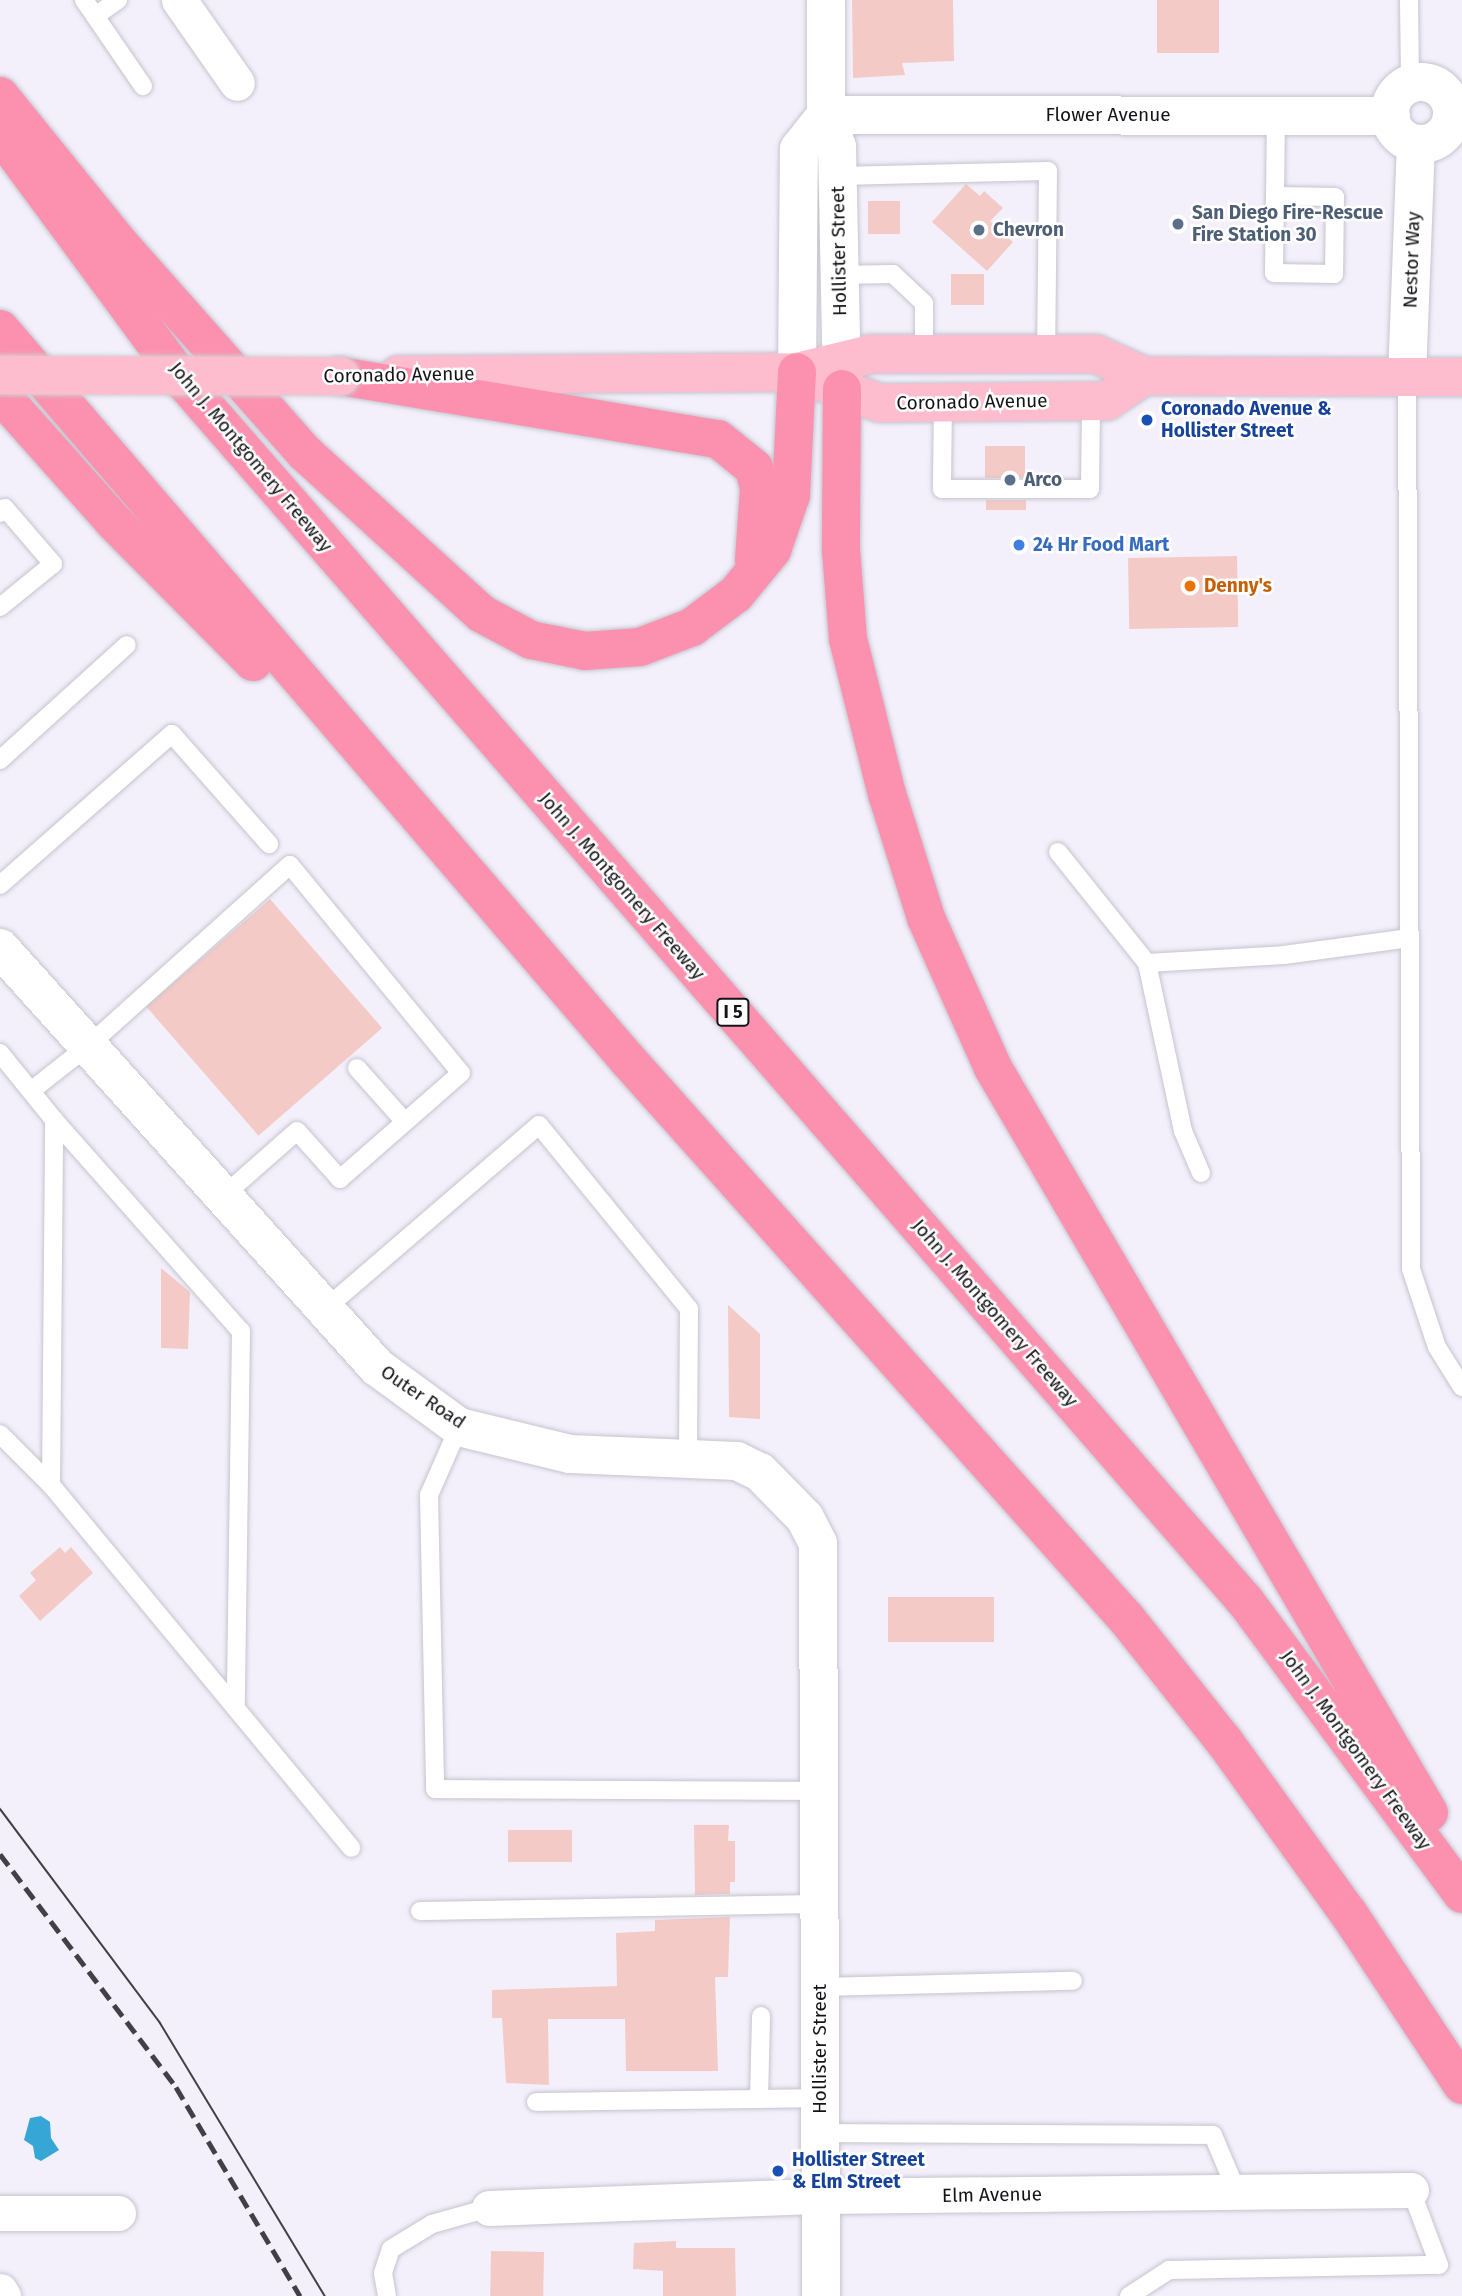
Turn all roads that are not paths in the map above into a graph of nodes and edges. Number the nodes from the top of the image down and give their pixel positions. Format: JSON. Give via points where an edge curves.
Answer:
{"nodes":[{"id":1,"x":84,"y":0,"type":"edge"},
{"id":2,"x":118,"y":0,"type":"edge"},
{"id":3,"x":179,"y":0,"type":"edge"},
{"id":4,"x":826,"y":0,"type":"edge"},
{"id":5,"x":1409,"y":0,"type":"edge"},
{"id":6,"x":96,"y":16,"type":"junction"},
{"id":7,"x":237,"y":83,"type":"dead end"},
{"id":8,"x":143,"y":86,"type":"dead end"},
{"id":9,"x":0,"y":96,"type":"edge"},
{"id":10,"x":1401,"y":100,"type":"junction"},
{"id":11,"x":826,"y":115,"type":"junction"},
{"id":12,"x":1457,"y":115,"type":"edge"},
{"id":13,"x":1276,"y":116,"type":"junction"},
{"id":14,"x":0,"y":133,"type":"edge"},
{"id":15,"x":1416,"y":144,"type":"junction"},
{"id":16,"x":838,"y":176,"type":"junction"},
{"id":17,"x":1275,"y":196,"type":"junction"},
{"id":18,"x":839,"y":275,"type":"junction"},
{"id":19,"x":0,"y":329,"type":"edge"},
{"id":20,"x":923,"y":354,"type":"junction"},
{"id":21,"x":1046,"y":354,"type":"junction"},
{"id":22,"x":797,"y":372,"type":"junction"},
{"id":23,"x":0,"y":375,"type":"edge"},
{"id":24,"x":841,"y":375,"type":"junction"},
{"id":25,"x":340,"y":376,"type":"junction"},
{"id":26,"x":1144,"y":376,"type":"junction"},
{"id":27,"x":1407,"y":377,"type":"junction"},
{"id":28,"x":1462,"y":377,"type":"edge"},
{"id":29,"x":0,"y":394,"type":"edge"},
{"id":30,"x":1091,"y":401,"type":"junction"},
{"id":31,"x":943,"y":402,"type":"junction"},
{"id":32,"x":0,"y":513,"type":"edge"},
{"id":33,"x":754,"y":573,"type":"junction"},
{"id":34,"x":0,"y":607,"type":"edge"},
{"id":35,"x":127,"y":645,"type":"dead end"},
{"id":36,"x":0,"y":760,"type":"edge"},
{"id":37,"x":269,"y":844,"type":"dead end"},
{"id":38,"x":1058,"y":852,"type":"dead end"},
{"id":39,"x":0,"y":885,"type":"edge"},
{"id":40,"x":486,"y":895,"type":"junction"},
{"id":41,"x":1410,"y":938,"type":"junction"},
{"id":42,"x":0,"y":948,"type":"edge"},
{"id":43,"x":1147,"y":963,"type":"junction"},
{"id":44,"x":88,"y":1046,"type":"junction"},
{"id":45,"x":0,"y":1053,"type":"edge"},
{"id":46,"x":357,"y":1068,"type":"dead end"},
{"id":47,"x":32,"y":1090,"type":"junction"},
{"id":48,"x":54,"y":1121,"type":"junction"},
{"id":49,"x":405,"y":1122,"type":"junction"},
{"id":50,"x":1201,"y":1173,"type":"dead end"},
{"id":51,"x":223,"y":1196,"type":"junction"},
{"id":52,"x":325,"y":1309,"type":"junction"},
{"id":53,"x":1462,"y":1387,"type":"edge"},
{"id":54,"x":459,"y":1426,"type":"junction"},
{"id":55,"x":0,"y":1434,"type":"edge"},
{"id":56,"x":688,"y":1459,"type":"junction"},
{"id":57,"x":51,"y":1485,"type":"junction"},
{"id":58,"x":236,"y":1706,"type":"junction"},
{"id":59,"x":819,"y":1796,"type":"junction"},
{"id":60,"x":351,"y":1848,"type":"dead end"},
{"id":61,"x":1462,"y":1870,"type":"edge"},
{"id":62,"x":1462,"y":1894,"type":"edge"},
{"id":63,"x":820,"y":1904,"type":"junction"},
{"id":64,"x":420,"y":1911,"type":"dead end"},
{"id":65,"x":1073,"y":1981,"type":"dead end"},
{"id":66,"x":820,"y":1987,"type":"junction"},
{"id":67,"x":761,"y":2016,"type":"dead end"},
{"id":68,"x":1462,"y":2085,"type":"edge"},
{"id":69,"x":759,"y":2099,"type":"junction"},
{"id":70,"x":536,"y":2102,"type":"dead end"},
{"id":71,"x":820,"y":2116,"type":"junction"},
{"id":72,"x":1411,"y":2190,"type":"joint"},
{"id":73,"x":1237,"y":2192,"type":"junction"},
{"id":74,"x":821,"y":2196,"type":"junction"},
{"id":75,"x":489,"y":2208,"type":"joint"},
{"id":76,"x":0,"y":2213,"type":"edge"},
{"id":77,"x":118,"y":2213,"type":"dead end"},
{"id":78,"x":0,"y":2291,"type":"edge"},
{"id":79,"x":3,"y":2296,"type":"edge"},
{"id":80,"x":387,"y":2296,"type":"edge"},
{"id":81,"x":821,"y":2296,"type":"edge"},
{"id":82,"x":1129,"y":2296,"type":"edge"}],
"edges":[{"from":1,"to":6,"type":"lane"},
{"from":2,"to":6,"type":"lane"},
{"from":3,"to":7,"type":"street"},
{"from":4,"to":11,"type":"street","name":"Hollister Street"},
{"from":5,"to":10,"type":"lane"},
{"from":6,"to":8,"type":"lane"},
{"from":9,"to":33,"type":"highway","via":[[119,243],[305,453],[482,614],[545,644],[613,651],[667,639],[692,627],[736,594]]},
{"from":10,"to":12,"type":"street","via":[[1439,88]]},
{"from":10,"to":13,"type":"street","name":"Flower Avenue"},
{"from":10,"to":15,"type":"street","via":[[1398,134]]},
{"from":11,"to":13,"type":"street","name":"Flower Avenue"},
{"from":11,"to":16,"type":"street","name":"Hollister Street","via":[[837,148]]},
{"from":11,"to":22,"type":"street","name":"Hollister Street","via":[[799,149]]},
{"from":12,"to":15,"type":"street","via":[[1437,141]]},
{"from":13,"to":17,"type":"lane"},
{"from":14,"to":62,"type":"highway","name":"John J. Montgomery Freeway","number":"I 5","via":[[179,376],[1247,1602]]},
{"from":15,"to":27,"type":"street","name":"Nestor Way"},
{"from":16,"to":18,"type":"street","name":"Hollister Street"},
{"from":16,"to":21,"type":"lane","via":[[1048,172]]},
{"from":17,"to":17,"type":"lane","via":[[1274,273],[1334,274],[1335,197]]},
{"from":18,"to":20,"type":"lane","via":[[893,274],[924,303]]},
{"from":18,"to":24,"type":"street","name":"Hollister Street"},
{"from":19,"to":40,"type":"highway"},
{"from":20,"to":21,"type":"main road"},
{"from":20,"to":24,"type":"main road","via":[[871,354]]},
{"from":21,"to":26,"type":"main road","via":[[1096,354]]},
{"from":22,"to":24,"type":"main road","name":"Coronado Avenue"},
{"from":22,"to":25,"type":"main road","name":"Coronado Avenue"},
{"from":22,"to":33,"type":"highway","via":[[791,495],[772,550]]},
{"from":23,"to":25,"type":"main road","name":"Coronado Avenue","bridge":true},
{"from":24,"to":31,"type":"main road","name":"Coronado Avenue","via":[[880,403]]},
{"from":24,"to":61,"type":"highway","via":[[841,550],[848,639],[887,794],[926,918],[993,1068]]},
{"from":25,"to":33,"type":"highway","via":[[718,439],[754,468],[759,488]]},
{"from":26,"to":27,"type":"main road"},
{"from":26,"to":30,"type":"main road","name":"Coronado Avenue","via":[[1107,401]]},
{"from":27,"to":28,"type":"main road"},
{"from":27,"to":41,"type":"lane"},
{"from":29,"to":40,"type":"highway","via":[[115,523]]},
{"from":30,"to":31,"type":"main road","name":"Coronado Avenue"},
{"from":30,"to":31,"type":"lane","via":[[1090,489],[942,489]]},
{"from":32,"to":34,"type":"lane","via":[[5,508],[53,564]]},
{"from":35,"to":36,"type":"lane"},
{"from":37,"to":39,"type":"lane","via":[[172,734]]},
{"from":38,"to":43,"type":"lane"},
{"from":40,"to":68,"type":"highway","via":[[1126,1618],[1224,1741],[1349,1914]]},
{"from":41,"to":43,"type":"lane","via":[[1284,955]]},
{"from":41,"to":53,"type":"lane","via":[[1411,1269],[1437,1347]]},
{"from":42,"to":44,"type":"street","name":"Outer Road"},
{"from":43,"to":50,"type":"lane","via":[[1183,1132]]},
{"from":44,"to":47,"type":"lane"},
{"from":44,"to":49,"type":"lane","via":[[289,865],[461,1073]]},
{"from":44,"to":51,"type":"street","name":"Outer Road"},
{"from":45,"to":47,"type":"lane"},
{"from":46,"to":49,"type":"lane"},
{"from":47,"to":48,"type":"lane"},
{"from":48,"to":57,"type":"lane"},
{"from":48,"to":58,"type":"lane","via":[[241,1331]]},
{"from":49,"to":51,"type":"lane","via":[[340,1179],[297,1132]]},
{"from":51,"to":52,"type":"street","name":"Outer Road"},
{"from":52,"to":54,"type":"street","name":"Outer Road","via":[[377,1367]]},
{"from":52,"to":56,"type":"lane","via":[[539,1125],[688,1309]]},
{"from":54,"to":56,"type":"street","name":"Outer Road","via":[[570,1454]]},
{"from":54,"to":59,"type":"lane","via":[[429,1495],[435,1789]]},
{"from":55,"to":57,"type":"lane"},
{"from":56,"to":59,"type":"street","name":"Outer Road","via":[[737,1461],[760,1472],[805,1518],[818,1543]]},
{"from":57,"to":58,"type":"lane"},
{"from":58,"to":60,"type":"lane"},
{"from":59,"to":63,"type":"street","name":"Hollister Street"},
{"from":63,"to":64,"type":"lane"},
{"from":63,"to":66,"type":"street","name":"Hollister Street"},
{"from":65,"to":66,"type":"lane"},
{"from":66,"to":71,"type":"street","name":"Hollister Street"},
{"from":67,"to":69,"type":"lane"},
{"from":69,"to":70,"type":"lane"},
{"from":69,"to":71,"type":"lane"},
{"from":71,"to":73,"type":"lane","via":[[1213,2135]]},
{"from":71,"to":74,"type":"street","name":"Hollister Street"},
{"from":72,"to":73,"type":"street","name":"Elm Avenue"},
{"from":72,"to":82,"type":"lane","via":[[1439,2265],[1169,2270]]},
{"from":73,"to":74,"type":"street","name":"Elm Avenue"},
{"from":74,"to":75,"type":"street","name":"Elm Avenue"},
{"from":74,"to":81,"type":"street","name":"Hollister Street"},
{"from":75,"to":80,"type":"lane","via":[[432,2224],[391,2249],[383,2273]]},
{"from":76,"to":77,"type":"street"},
{"from":78,"to":79,"type":"street"}]}
